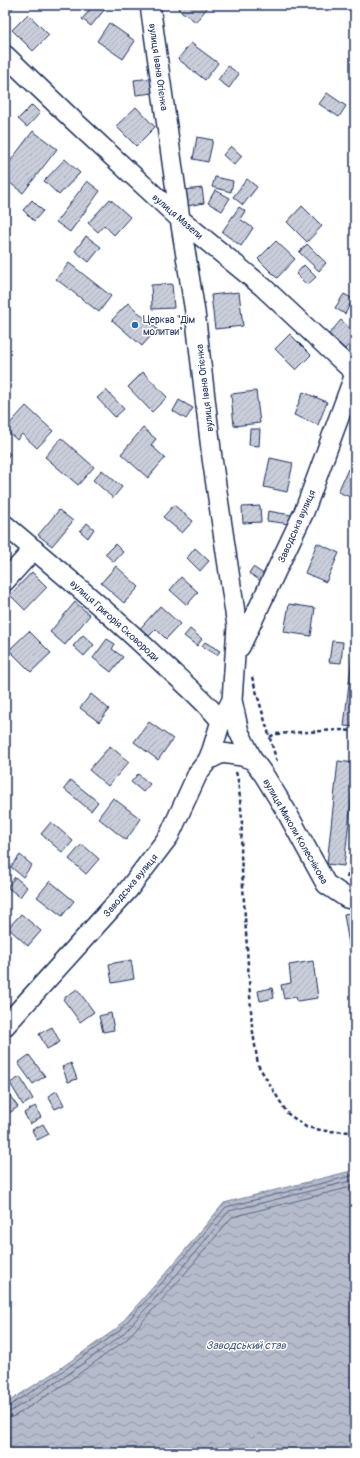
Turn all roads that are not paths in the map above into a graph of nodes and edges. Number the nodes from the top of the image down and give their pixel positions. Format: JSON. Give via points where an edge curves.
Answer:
{"nodes":[{"id":1,"x":150,"y":5,"type":"edge"},
{"id":2,"x":5,"y":55,"type":"edge"},
{"id":3,"x":180,"y":219,"type":"junction"},
{"id":4,"x":355,"y":373,"type":"edge"},
{"id":5,"x":5,"y":525,"type":"edge"},
{"id":6,"x":34,"y":550,"type":"junction"},
{"id":7,"x":5,"y":580,"type":"edge"},
{"id":8,"x":242,"y":675,"type":"junction"},
{"id":9,"x":232,"y":700,"type":"junction"},
{"id":10,"x":221,"y":721,"type":"junction"},
{"id":11,"x":244,"y":758,"type":"junction"},
{"id":12,"x":208,"y":760,"type":"junction"},
{"id":13,"x":351,"y":899,"type":"edge"},
{"id":14,"x":5,"y":1026,"type":"edge"}],
"edges":[{"from":1,"to":3,"type":"street","name":"вулиця Івана Огієнка"},
{"from":2,"to":3,"type":"street","name":"вулиця Мазепи"},
{"from":3,"to":4,"type":"street","name":"вулиця Мазепи","via":[[263,288]]},
{"from":3,"to":8,"type":"street","name":"вулиця Івана Огієнка","via":[[195,312],[212,458],[238,626]]},
{"from":4,"to":8,"type":"street","name":"Заводська вулиця","via":[[304,512],[241,644]]},
{"from":5,"to":6,"type":"street","name":"вулиця Григорія Сковороди"},
{"from":6,"to":7,"type":"street"},
{"from":6,"to":10,"type":"street","name":"вулиця Григорія Сковороди","via":[[114,617]]},
{"from":8,"to":9,"type":"street"},
{"from":9,"to":10,"type":"street","name":"Заводська вулиця"},
{"from":9,"to":11,"type":"street","name":"вулиця Миколи Колеснікова"},
{"from":10,"to":12,"type":"street","name":"Заводська вулиця"},
{"from":11,"to":12,"type":"street","via":[[222,753]]},
{"from":11,"to":13,"type":"street","name":"вулиця Миколи Колеснікова","via":[[264,775],[326,884]]},
{"from":12,"to":14,"type":"street","name":"Заводська вулиця","via":[[198,773],[169,836],[128,890]]}]}
